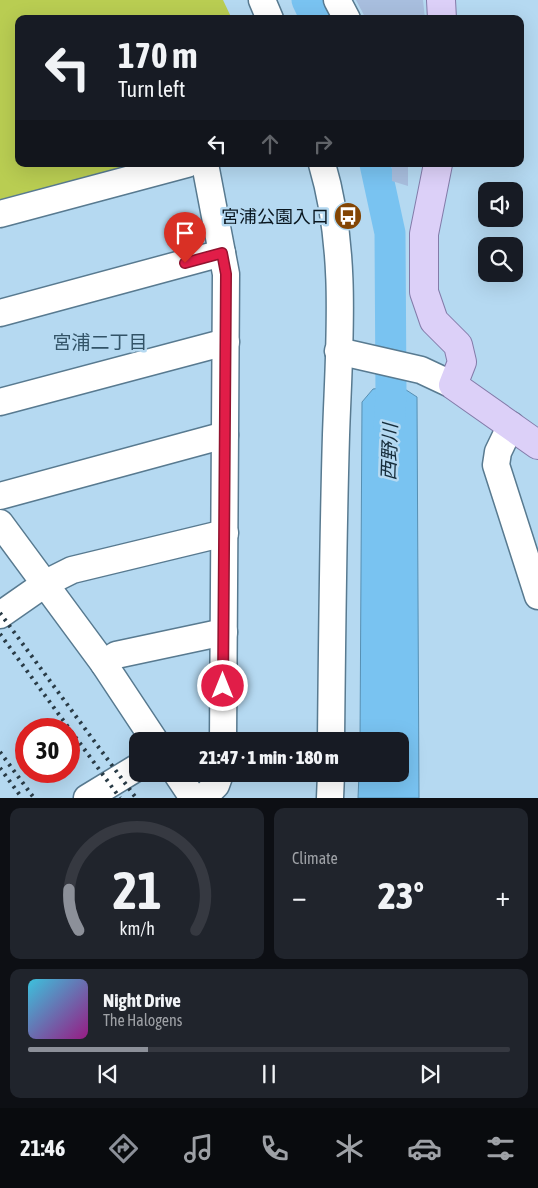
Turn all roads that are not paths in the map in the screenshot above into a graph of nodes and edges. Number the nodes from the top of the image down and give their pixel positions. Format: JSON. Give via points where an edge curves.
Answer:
{"nodes":[{"id":1,"x":262,"y":0,"type":"edge"},
{"id":2,"x":337,"y":0,"type":"edge"},
{"id":3,"x":441,"y":0,"type":"edge"},
{"id":4,"x":268,"y":15,"type":"edge"},
{"id":5,"x":345,"y":15,"type":"edge"},
{"id":6,"x":442,"y":15,"type":"edge"},
{"id":7,"x":175,"y":167,"type":"edge"},
{"id":8,"x":206,"y":167,"type":"edge"},
{"id":9,"x":323,"y":167,"type":"edge"},
{"id":10,"x":437,"y":167,"type":"edge"},
{"id":11,"x":0,"y":214,"type":"edge"},
{"id":12,"x":222,"y":253,"type":"junction"},
{"id":13,"x":0,"y":313,"type":"edge"},
{"id":14,"x":226,"y":342,"type":"junction"},
{"id":15,"x":338,"y":352,"type":"junction"},
{"id":16,"x":453,"y":385,"type":"junction"},
{"id":17,"x":0,"y":402,"type":"edge"},
{"id":18,"x":510,"y":425,"type":"junction"},
{"id":19,"x":225,"y":436,"type":"junction"},
{"id":20,"x":538,"y":445,"type":"edge"},
{"id":21,"x":0,"y":496,"type":"edge"},
{"id":22,"x":0,"y":523,"type":"edge"},
{"id":23,"x":224,"y":533,"type":"junction"},
{"id":24,"x":46,"y":583,"type":"junction"},
{"id":25,"x":538,"y":596,"type":"edge"},
{"id":26,"x":0,"y":615,"type":"edge"},
{"id":27,"x":224,"y":632,"type":"junction"},
{"id":28,"x":104,"y":664,"type":"junction"},
{"id":29,"x":149,"y":732,"type":"edge"},
{"id":30,"x":223,"y":732,"type":"edge"},
{"id":31,"x":331,"y":732,"type":"edge"},
{"id":32,"x":129,"y":773,"type":"edge"},
{"id":33,"x":182,"y":782,"type":"edge"},
{"id":34,"x":217,"y":782,"type":"edge"},
{"id":35,"x":331,"y":782,"type":"edge"},
{"id":36,"x":88,"y":798,"type":"edge"},
{"id":37,"x":193,"y":798,"type":"edge"},
{"id":38,"x":203,"y":798,"type":"edge"},
{"id":39,"x":330,"y":798,"type":"edge"}],
"edges":[{"from":1,"to":4,"type":"street"},
{"from":2,"to":5,"type":"street"},
{"from":3,"to":6,"type":"main road"},
{"from":7,"to":11,"type":"street"},
{"from":8,"to":12,"type":"street"},
{"from":9,"to":15,"type":"street","via":[[330,190],[338,246]]},
{"from":10,"to":16,"type":"main road","via":[[424,234],[424,292],[434,321],[458,345],[462,362]]},
{"from":12,"to":13,"type":"street"},
{"from":12,"to":14,"type":"street","via":[[226,274]]},
{"from":14,"to":17,"type":"street"},
{"from":14,"to":19,"type":"street"},
{"from":15,"to":16,"type":"street","via":[[422,370]]},
{"from":15,"to":31,"type":"street"},
{"from":16,"to":18,"type":"main road"},
{"from":18,"to":20,"type":"main road"},
{"from":18,"to":25,"type":"street","via":[[496,465]]},
{"from":19,"to":21,"type":"street"},
{"from":19,"to":23,"type":"street"},
{"from":22,"to":24,"type":"street"},
{"from":23,"to":24,"type":"street","via":[[72,570]]},
{"from":23,"to":27,"type":"street"},
{"from":24,"to":26,"type":"street"},
{"from":24,"to":28,"type":"street"},
{"from":27,"to":28,"type":"street","via":[[116,656]]},
{"from":27,"to":30,"type":"street"},
{"from":28,"to":29,"type":"street"},
{"from":32,"to":36,"type":"street"},
{"from":33,"to":37,"type":"street"},
{"from":34,"to":38,"type":"street"},
{"from":35,"to":39,"type":"street"}]}
